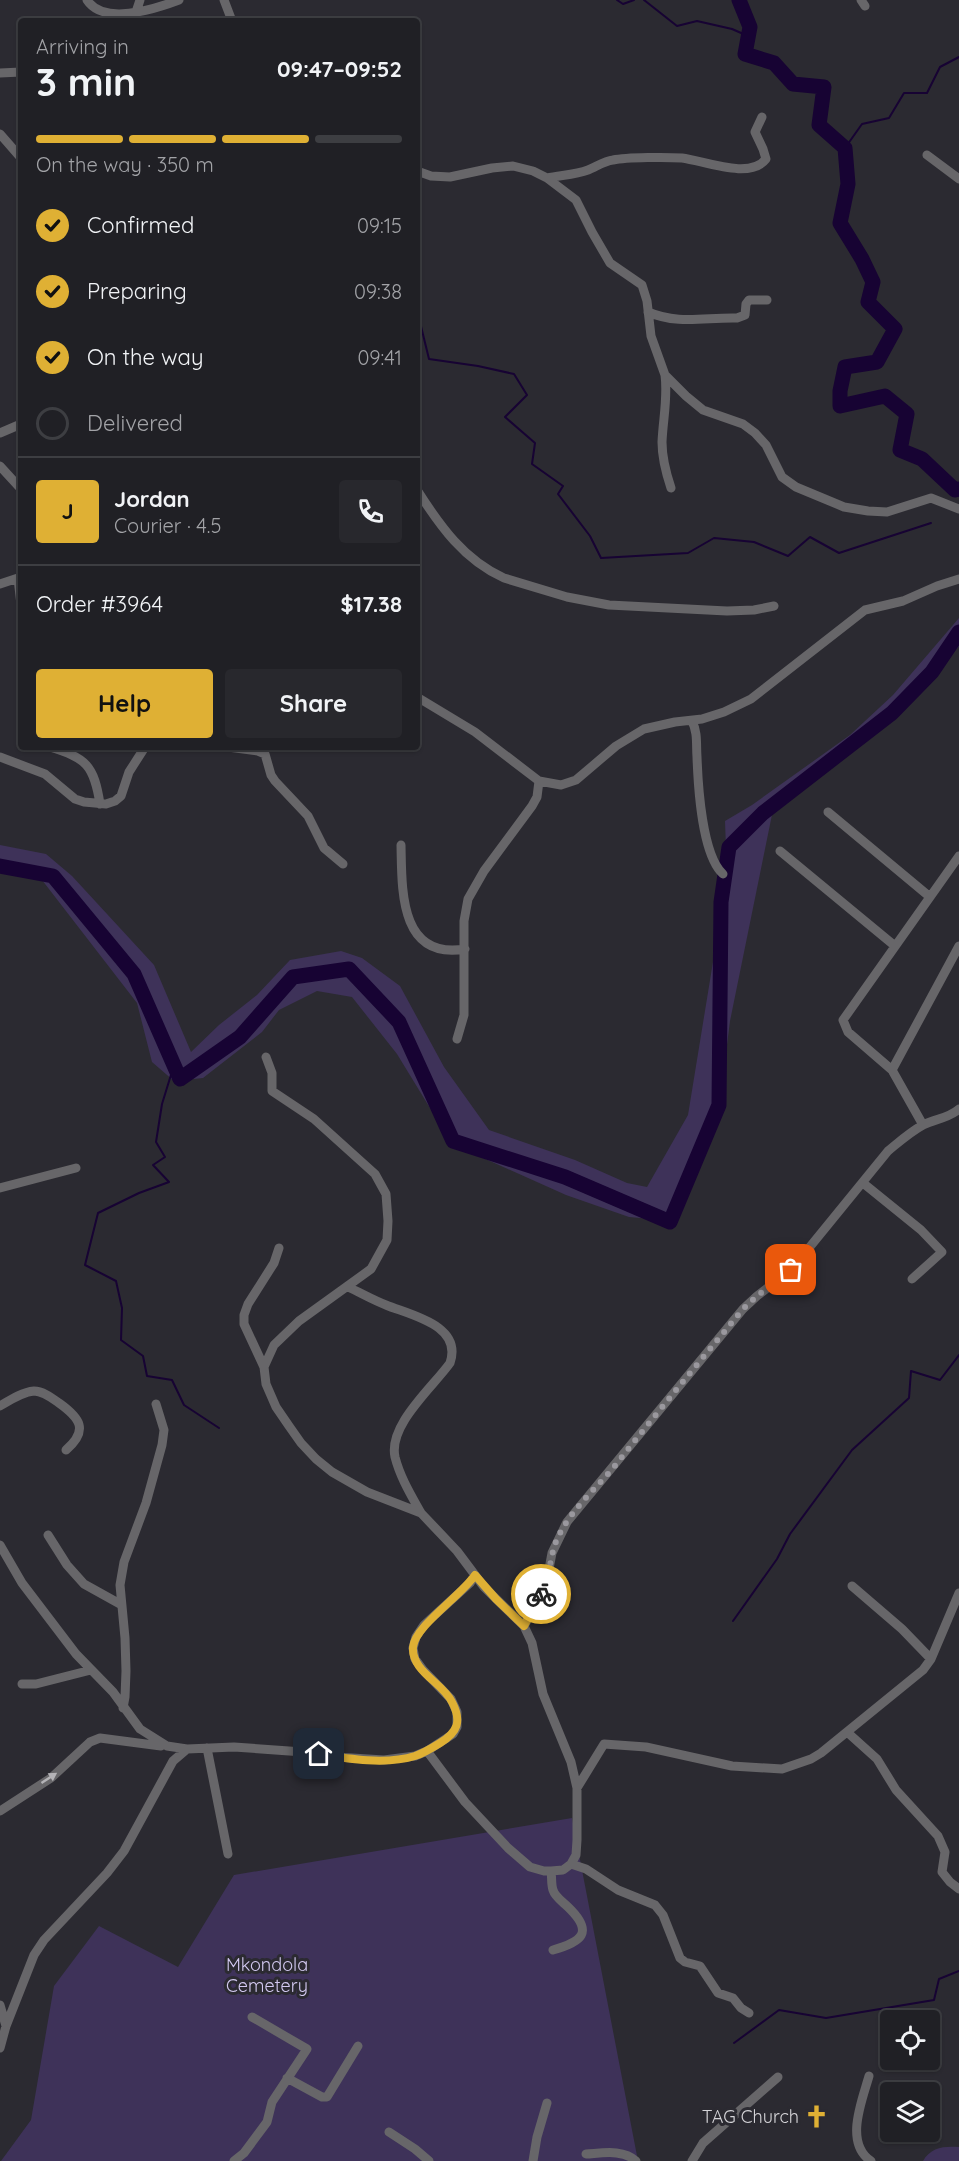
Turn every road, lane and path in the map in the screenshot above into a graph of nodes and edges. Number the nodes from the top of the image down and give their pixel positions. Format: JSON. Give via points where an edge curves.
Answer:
{"nodes":[{"id":1,"x":87,"y":0,"type":"edge"},
{"id":2,"x":140,"y":0,"type":"edge"},
{"id":3,"x":179,"y":0,"type":"edge"},
{"id":4,"x":224,"y":0,"type":"edge"},
{"id":5,"x":136,"y":12,"type":"junction"},
{"id":6,"x":231,"y":18,"type":"edge"},
{"id":7,"x":18,"y":72,"type":"edge"},
{"id":8,"x":0,"y":73,"type":"edge"},
{"id":9,"x":762,"y":117,"type":"dead end"},
{"id":10,"x":0,"y":135,"type":"edge"},
{"id":11,"x":927,"y":154,"type":"dead end"},
{"id":12,"x":18,"y":155,"type":"edge"},
{"id":13,"x":420,"y":172,"type":"edge"},
{"id":14,"x":547,"y":178,"type":"junction"},
{"id":15,"x":959,"y":179,"type":"edge"},
{"id":16,"x":767,"y":300,"type":"dead end"},
{"id":17,"x":648,"y":312,"type":"junction"},
{"id":18,"x":665,"y":375,"type":"junction"},
{"id":19,"x":18,"y":425,"type":"edge"},
{"id":20,"x":0,"y":433,"type":"edge"},
{"id":21,"x":0,"y":466,"type":"edge"},
{"id":22,"x":18,"y":486,"type":"edge"},
{"id":23,"x":671,"y":488,"type":"dead end"},
{"id":24,"x":420,"y":494,"type":"edge"},
{"id":25,"x":959,"y":509,"type":"edge"},
{"id":26,"x":18,"y":577,"type":"edge"},
{"id":27,"x":959,"y":579,"type":"edge"},
{"id":28,"x":0,"y":584,"type":"edge"},
{"id":29,"x":774,"y":606,"type":"dead end"},
{"id":30,"x":420,"y":699,"type":"edge"},
{"id":31,"x":692,"y":721,"type":"junction"},
{"id":32,"x":59,"y":750,"type":"edge"},
{"id":33,"x":142,"y":750,"type":"edge"},
{"id":34,"x":244,"y":750,"type":"edge"},
{"id":35,"x":0,"y":757,"type":"edge"},
{"id":36,"x":539,"y":781,"type":"junction"},
{"id":37,"x":100,"y":804,"type":"junction"},
{"id":38,"x":828,"y":812,"type":"dead end"},
{"id":39,"x":400,"y":845,"type":"dead end"},
{"id":40,"x":780,"y":851,"type":"dead end"},
{"id":41,"x":959,"y":856,"type":"edge"},
{"id":42,"x":344,"y":864,"type":"dead end"},
{"id":43,"x":723,"y":874,"type":"dead end"},
{"id":44,"x":930,"y":897,"type":"junction"},
{"id":45,"x":895,"y":946,"type":"junction"},
{"id":46,"x":959,"y":946,"type":"edge"},
{"id":47,"x":465,"y":949,"type":"junction"},
{"id":48,"x":457,"y":1039,"type":"dead end"},
{"id":49,"x":266,"y":1057,"type":"dead end"},
{"id":50,"x":892,"y":1070,"type":"junction"},
{"id":51,"x":959,"y":1109,"type":"edge"},
{"id":52,"x":923,"y":1125,"type":"junction"},
{"id":53,"x":76,"y":1168,"type":"dead end"},
{"id":54,"x":863,"y":1183,"type":"junction"},
{"id":55,"x":0,"y":1188,"type":"edge"},
{"id":56,"x":279,"y":1248,"type":"dead end"},
{"id":57,"x":912,"y":1279,"type":"dead end"},
{"id":58,"x":348,"y":1287,"type":"junction"},
{"id":59,"x":264,"y":1367,"type":"junction"},
{"id":60,"x":156,"y":1404,"type":"dead end"},
{"id":61,"x":0,"y":1406,"type":"edge"},
{"id":62,"x":66,"y":1450,"type":"dead end"},
{"id":63,"x":421,"y":1513,"type":"junction"},
{"id":64,"x":48,"y":1535,"type":"dead end"},
{"id":65,"x":0,"y":1545,"type":"edge"},
{"id":66,"x":475,"y":1575,"type":"junction"},
{"id":67,"x":852,"y":1586,"type":"dead end"},
{"id":68,"x":959,"y":1594,"type":"edge"},
{"id":69,"x":120,"y":1604,"type":"junction"},
{"id":70,"x":524,"y":1626,"type":"junction"},
{"id":71,"x":931,"y":1659,"type":"junction"},
{"id":72,"x":92,"y":1670,"type":"junction"},
{"id":73,"x":22,"y":1684,"type":"dead end"},
{"id":74,"x":123,"y":1708,"type":"junction"},
{"id":75,"x":847,"y":1732,"type":"junction"},
{"id":76,"x":167,"y":1746,"type":"junction"},
{"id":77,"x":207,"y":1748,"type":"junction"},
{"id":78,"x":187,"y":1749,"type":"junction"},
{"id":79,"x":427,"y":1751,"type":"junction"},
{"id":80,"x":577,"y":1788,"type":"junction"},
{"id":81,"x":0,"y":1810,"type":"edge"},
{"id":82,"x":228,"y":1854,"type":"dead end"},
{"id":83,"x":571,"y":1864,"type":"junction"},
{"id":84,"x":551,"y":1871,"type":"junction"},
{"id":85,"x":959,"y":1889,"type":"edge"},
{"id":86,"x":553,"y":1950,"type":"dead end"},
{"id":87,"x":0,"y":2005,"type":"edge"},
{"id":88,"x":749,"y":2013,"type":"dead end"},
{"id":89,"x":0,"y":2017,"type":"edge"},
{"id":90,"x":252,"y":2017,"type":"dead end"},
{"id":91,"x":6,"y":2026,"type":"junction"},
{"id":92,"x":358,"y":2046,"type":"dead end"},
{"id":93,"x":0,"y":2048,"type":"edge"},
{"id":94,"x":869,"y":2076,"type":"dead end"},
{"id":95,"x":778,"y":2077,"type":"dead end"},
{"id":96,"x":287,"y":2078,"type":"junction"},
{"id":97,"x":547,"y":2103,"type":"dead end"},
{"id":98,"x":389,"y":2132,"type":"dead end"},
{"id":99,"x":586,"y":2154,"type":"dead end"},
{"id":100,"x":234,"y":2161,"type":"edge"},
{"id":101,"x":429,"y":2161,"type":"edge"},
{"id":102,"x":534,"y":2161,"type":"edge"},
{"id":103,"x":636,"y":2161,"type":"edge"},
{"id":104,"x":692,"y":2161,"type":"edge"},
{"id":105,"x":871,"y":2161,"type":"edge"}],
"edges":[{"from":1,"to":5,"type":"street","via":[[103,13]]},
{"from":2,"to":5,"type":"street"},
{"from":3,"to":5,"type":"street"},
{"from":4,"to":6,"type":"street"},
{"from":7,"to":8,"type":"street"},
{"from":9,"to":14,"type":"street","via":[[755,132],[766,159],[753,169],[681,158],[622,159],[587,171]]},
{"from":10,"to":12,"type":"street"},
{"from":11,"to":15,"type":"street"},
{"from":13,"to":14,"type":"street","via":[[450,177],[513,166]]},
{"from":14,"to":17,"type":"street","via":[[576,200],[610,263],[642,285]]},
{"from":16,"to":17,"type":"street","via":[[749,300],[745,315],[737,318],[676,320]]},
{"from":17,"to":18,"type":"street","via":[[651,336]]},
{"from":18,"to":23,"type":"street","via":[[667,397],[662,440]]},
{"from":18,"to":25,"type":"street","via":[[703,410],[755,433],[782,477],[819,498],[868,511],[895,510],[931,498]]},
{"from":19,"to":20,"type":"street"},
{"from":21,"to":22,"type":"street"},
{"from":24,"to":29,"type":"street","via":[[462,551],[504,578],[609,605],[727,611]]},
{"from":26,"to":28,"type":"street"},
{"from":27,"to":31,"type":"street","via":[[903,601],[865,610],[750,699]]},
{"from":30,"to":36,"type":"street","via":[[475,732]]},
{"from":31,"to":36,"type":"street","via":[[662,724],[638,732],[569,783]]},
{"from":31,"to":43,"type":"street","via":[[697,736],[699,790],[706,832],[714,861]]},
{"from":32,"to":37,"type":"street","via":[[75,755],[89,767]]},
{"from":33,"to":37,"type":"street","via":[[121,796]]},
{"from":34,"to":42,"type":"street","via":[[265,754],[275,781],[308,816],[324,848]]},
{"from":35,"to":37,"type":"street","via":[[45,774],[75,799]]},
{"from":36,"to":47,"type":"street","via":[[532,806],[473,888],[465,910]]},
{"from":38,"to":44,"type":"street"},
{"from":39,"to":47,"type":"street","via":[[402,895],[412,927],[437,949]]},
{"from":40,"to":45,"type":"street"},
{"from":41,"to":44,"type":"street"},
{"from":44,"to":45,"type":"street"},
{"from":45,"to":50,"type":"street","via":[[843,1020],[848,1032]]},
{"from":46,"to":50,"type":"street"},
{"from":47,"to":48,"type":"street","via":[[464,1015]]},
{"from":49,"to":58,"type":"street","via":[[272,1091],[314,1119],[350,1151],[375,1174],[386,1194],[387,1240],[371,1269]]},
{"from":50,"to":52,"type":"street"},
{"from":51,"to":52,"type":"street"},
{"from":52,"to":54,"type":"street","via":[[888,1151]]},
{"from":53,"to":55,"type":"street"},
{"from":54,"to":57,"type":"street","via":[[942,1252]]},
{"from":54,"to":70,"type":"street","via":[[791,1270],[743,1309],[575,1510],[558,1537],[546,1585]]},
{"from":56,"to":59,"type":"street","via":[[244,1315],[244,1324]]},
{"from":58,"to":59,"type":"street","via":[[285,1333],[274,1345]]},
{"from":58,"to":63,"type":"street","via":[[431,1323],[450,1340],[450,1363],[400,1427],[394,1441],[395,1456]]},
{"from":59,"to":63,"type":"street","via":[[276,1407],[316,1459],[367,1492]]},
{"from":60,"to":69,"type":"street","via":[[164,1430],[162,1445],[124,1562]]},
{"from":61,"to":62,"type":"street","via":[[34,1391],[56,1401],[72,1412],[79,1423],[79,1433]]},
{"from":63,"to":66,"type":"street"},
{"from":64,"to":69,"type":"street","via":[[84,1584]]},
{"from":65,"to":72,"type":"street","via":[[22,1583]]},
{"from":66,"to":70,"type":"street"},
{"from":66,"to":79,"type":"street","via":[[416,1637],[415,1659],[451,1699],[457,1712],[453,1734]]},
{"from":67,"to":71,"type":"street"},
{"from":68,"to":71,"type":"street"},
{"from":69,"to":74,"type":"street","via":[[125,1638]]},
{"from":70,"to":80,"type":"street","via":[[532,1643],[543,1694],[571,1762]]},
{"from":71,"to":75,"type":"street","via":[[915,1678]]},
{"from":72,"to":73,"type":"street"},
{"from":72,"to":74,"type":"street"},
{"from":74,"to":76,"type":"street","via":[[140,1729]]},
{"from":75,"to":80,"type":"street","via":[[811,1759],[783,1769],[732,1766],[646,1747],[604,1744]]},
{"from":75,"to":85,"type":"street","via":[[877,1759],[896,1790],[938,1836],[945,1852],[942,1872]]},
{"from":76,"to":78,"type":"street"},
{"from":81,"to":76,"type":"street","one_way":true,"via":[[57,1773],[90,1742],[100,1738]]},
{"from":77,"to":78,"type":"street"},
{"from":77,"to":79,"type":"street","via":[[367,1759],[415,1756]]},
{"from":77,"to":82,"type":"street"},
{"from":78,"to":91,"type":"street","via":[[174,1761],[124,1851],[34,1955]]},
{"from":79,"to":84,"type":"street","via":[[465,1802],[508,1848],[530,1867]]},
{"from":80,"to":83,"type":"street","via":[[578,1840]]},
{"from":83,"to":84,"type":"street","via":[[563,1870]]},
{"from":83,"to":88,"type":"street","via":[[655,1905],[680,1958],[700,1966],[718,1993],[733,1998]]},
{"from":84,"to":86,"type":"street","via":[[553,1890],[583,1928],[574,1944]]},
{"from":87,"to":91,"type":"street"},
{"from":89,"to":91,"type":"street"},
{"from":90,"to":96,"type":"street","via":[[307,2049]]},
{"from":91,"to":93,"type":"street"},
{"from":92,"to":96,"type":"street","via":[[327,2097]]},
{"from":94,"to":105,"type":"street","via":[[856,2128],[860,2149]]},
{"from":95,"to":104,"type":"street","via":[[703,2144]]},
{"from":96,"to":100,"type":"street","via":[[269,2108],[267,2122]]},
{"from":97,"to":102,"type":"street"},
{"from":98,"to":101,"type":"street"},
{"from":99,"to":103,"type":"street","via":[[619,2153]]}]}
